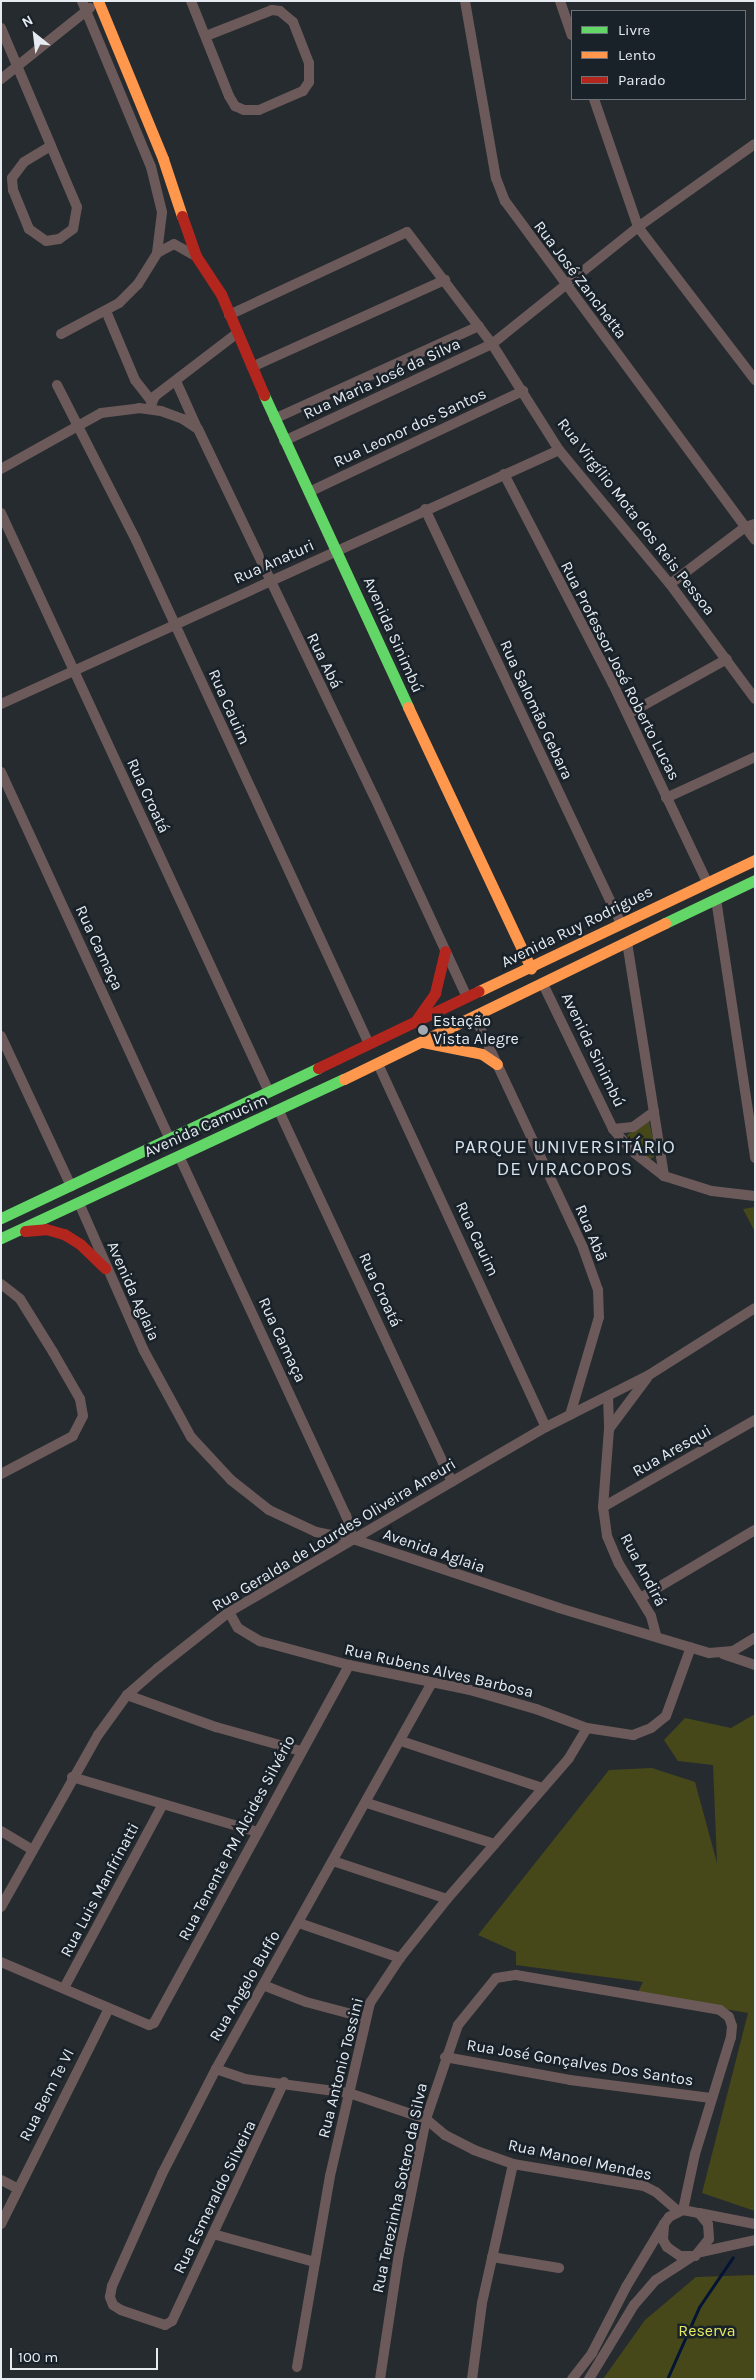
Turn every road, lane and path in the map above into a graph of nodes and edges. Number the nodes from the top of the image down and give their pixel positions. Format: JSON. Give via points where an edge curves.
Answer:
{"nodes":[{"id":1,"x":98,"y":1,"type":"edge"},
{"id":2,"x":191,"y":1,"type":"edge"},
{"id":3,"x":465,"y":1,"type":"edge"},
{"id":4,"x":560,"y":1,"type":"edge"},
{"id":5,"x":84,"y":6,"type":"edge"},
{"id":6,"x":1,"y":28,"type":"edge"},
{"id":7,"x":571,"y":32,"type":"edge"},
{"id":8,"x":206,"y":36,"type":"junction"},
{"id":9,"x":18,"y":67,"type":"junction"},
{"id":10,"x":1,"y":79,"type":"edge"},
{"id":11,"x":594,"y":100,"type":"edge"},
{"id":12,"x":755,"y":144,"type":"edge"},
{"id":13,"x":51,"y":146,"type":"junction"},
{"id":14,"x":638,"y":227,"type":"junction"},
{"id":15,"x":156,"y":253,"type":"junction"},
{"id":16,"x":196,"y":256,"type":"junction"},
{"id":17,"x":446,"y":280,"type":"junction"},
{"id":18,"x":565,"y":286,"type":"junction"},
{"id":19,"x":106,"y":311,"type":"junction"},
{"id":20,"x":229,"y":315,"type":"junction"},
{"id":21,"x":479,"y":326,"type":"junction"},
{"id":22,"x":61,"y":334,"type":"dead end"},
{"id":23,"x":236,"y":334,"type":"junction"},
{"id":24,"x":492,"y":344,"type":"junction"},
{"id":25,"x":252,"y":367,"type":"junction"},
{"id":26,"x":755,"y":380,"type":"edge"},
{"id":27,"x":176,"y":381,"type":"junction"},
{"id":28,"x":57,"y":385,"type":"dead end"},
{"id":29,"x":523,"y":391,"type":"junction"},
{"id":30,"x":150,"y":406,"type":"junction"},
{"id":31,"x":274,"y":419,"type":"junction"},
{"id":32,"x":77,"y":424,"type":"junction"},
{"id":33,"x":198,"y":429,"type":"junction"},
{"id":34,"x":284,"y":441,"type":"junction"},
{"id":35,"x":559,"y":450,"type":"junction"},
{"id":36,"x":1,"y":469,"type":"edge"},
{"id":37,"x":504,"y":474,"type":"junction"},
{"id":38,"x":309,"y":492,"type":"junction"},
{"id":39,"x":425,"y":509,"type":"junction"},
{"id":40,"x":1,"y":513,"type":"edge"},
{"id":41,"x":750,"y":526,"type":"edge"},
{"id":42,"x":755,"y":540,"type":"edge"},
{"id":43,"x":337,"y":550,"type":"junction"},
{"id":44,"x":268,"y":580,"type":"junction"},
{"id":45,"x":670,"y":584,"type":"junction"},
{"id":46,"x":176,"y":625,"type":"junction"},
{"id":47,"x":727,"y":659,"type":"junction"},
{"id":48,"x":73,"y":670,"type":"junction"},
{"id":49,"x":755,"y":699,"type":"edge"},
{"id":50,"x":1,"y":704,"type":"edge"},
{"id":51,"x":628,"y":714,"type":"junction"},
{"id":52,"x":755,"y":757,"type":"edge"},
{"id":53,"x":1,"y":772,"type":"edge"},
{"id":54,"x":666,"y":798,"type":"junction"},
{"id":55,"x":755,"y":860,"type":"edge"},
{"id":56,"x":755,"y":880,"type":"edge"},
{"id":57,"x":707,"y":882,"type":"junction"},
{"id":58,"x":716,"y":899,"type":"junction"},
{"id":59,"x":621,"y":924,"type":"junction"},
{"id":60,"x":627,"y":942,"type":"junction"},
{"id":61,"x":445,"y":951,"type":"junction"},
{"id":62,"x":531,"y":968,"type":"junction"},
{"id":63,"x":543,"y":984,"type":"junction"},
{"id":64,"x":467,"y":997,"type":"junction"},
{"id":65,"x":476,"y":1017,"type":"junction"},
{"id":66,"x":413,"y":1023,"type":"junction"},
{"id":67,"x":1,"y":1036,"type":"edge"},
{"id":68,"x":423,"y":1042,"type":"junction"},
{"id":69,"x":369,"y":1044,"type":"junction"},
{"id":70,"x":378,"y":1064,"type":"junction"},
{"id":71,"x":497,"y":1064,"type":"junction"},
{"id":72,"x":269,"y":1092,"type":"junction"},
{"id":73,"x":279,"y":1111,"type":"junction"},
{"id":74,"x":654,"y":1112,"type":"junction"},
{"id":75,"x":613,"y":1129,"type":"junction"},
{"id":76,"x":169,"y":1137,"type":"junction"},
{"id":77,"x":179,"y":1156,"type":"junction"},
{"id":78,"x":755,"y":1158,"type":"edge"},
{"id":79,"x":664,"y":1176,"type":"junction"},
{"id":80,"x":71,"y":1186,"type":"junction"},
{"id":81,"x":755,"y":1196,"type":"edge"},
{"id":82,"x":79,"y":1203,"type":"junction"},
{"id":83,"x":1,"y":1205,"type":"edge"},
{"id":84,"x":4,"y":1217,"type":"edge"},
{"id":85,"x":6,"y":1236,"type":"edge"},
{"id":86,"x":105,"y":1268,"type":"junction"},
{"id":87,"x":1,"y":1284,"type":"edge"},
{"id":88,"x":755,"y":1308,"type":"edge"},
{"id":89,"x":649,"y":1375,"type":"junction"},
{"id":90,"x":608,"y":1396,"type":"junction"},
{"id":91,"x":570,"y":1415,"type":"junction"},
{"id":92,"x":755,"y":1420,"type":"edge"},
{"id":93,"x":546,"y":1427,"type":"junction"},
{"id":94,"x":609,"y":1429,"type":"junction"},
{"id":95,"x":1,"y":1474,"type":"edge"},
{"id":96,"x":452,"y":1482,"type":"junction"},
{"id":97,"x":603,"y":1507,"type":"junction"},
{"id":98,"x":755,"y":1530,"type":"edge"},
{"id":99,"x":353,"y":1539,"type":"junction"},
{"id":100,"x":642,"y":1597,"type":"junction"},
{"id":101,"x":229,"y":1612,"type":"junction"},
{"id":102,"x":656,"y":1635,"type":"junction"},
{"id":103,"x":755,"y":1638,"type":"edge"},
{"id":104,"x":691,"y":1647,"type":"junction"},
{"id":105,"x":722,"y":1654,"type":"junction"},
{"id":106,"x":349,"y":1665,"type":"junction"},
{"id":107,"x":755,"y":1665,"type":"edge"},
{"id":108,"x":432,"y":1682,"type":"junction"},
{"id":109,"x":127,"y":1695,"type":"junction"},
{"id":110,"x":587,"y":1728,"type":"junction"},
{"id":111,"x":401,"y":1741,"type":"junction"},
{"id":112,"x":300,"y":1751,"type":"junction"},
{"id":113,"x":72,"y":1777,"type":"junction"},
{"id":114,"x":542,"y":1788,"type":"junction"},
{"id":115,"x":366,"y":1803,"type":"junction"},
{"id":116,"x":162,"y":1806,"type":"junction"},
{"id":117,"x":1,"y":1831,"type":"edge"},
{"id":118,"x":258,"y":1832,"type":"junction"},
{"id":119,"x":495,"y":1844,"type":"junction"},
{"id":120,"x":33,"y":1850,"type":"junction"},
{"id":121,"x":333,"y":1861,"type":"junction"},
{"id":122,"x":447,"y":1899,"type":"junction"},
{"id":123,"x":1,"y":1907,"type":"edge"},
{"id":124,"x":299,"y":1923,"type":"junction"},
{"id":125,"x":400,"y":1958,"type":"junction"},
{"id":126,"x":1,"y":1962,"type":"edge"},
{"id":127,"x":264,"y":1985,"type":"junction"},
{"id":128,"x":64,"y":1988,"type":"junction"},
{"id":129,"x":109,"y":2008,"type":"junction"},
{"id":130,"x":366,"y":2018,"type":"junction"},
{"id":131,"x":444,"y":2057,"type":"junction"},
{"id":132,"x":216,"y":2069,"type":"junction"},
{"id":133,"x":284,"y":2082,"type":"junction"},
{"id":134,"x":349,"y":2093,"type":"junction"},
{"id":135,"x":711,"y":2098,"type":"junction"},
{"id":136,"x":426,"y":2118,"type":"junction"},
{"id":137,"x":513,"y":2164,"type":"junction"},
{"id":138,"x":1,"y":2180,"type":"edge"},
{"id":139,"x":17,"y":2188,"type":"junction"},
{"id":140,"x":681,"y":2211,"type":"junction"},
{"id":141,"x":699,"y":2213,"type":"junction"},
{"id":142,"x":1,"y":2224,"type":"edge"},
{"id":143,"x":664,"y":2224,"type":"junction"},
{"id":144,"x":755,"y":2224,"type":"edge"},
{"id":145,"x":213,"y":2234,"type":"junction"},
{"id":146,"x":755,"y":2240,"type":"edge"},
{"id":147,"x":698,"y":2254,"type":"junction"},
{"id":148,"x":492,"y":2257,"type":"junction"},
{"id":149,"x":314,"y":2262,"type":"junction"},
{"id":150,"x":559,"y":2268,"type":"dead end"},
{"id":151,"x":169,"y":2324,"type":"joint"},
{"id":152,"x":296,"y":2367,"type":"dead end"},
{"id":153,"x":380,"y":2379,"type":"edge"},
{"id":154,"x":472,"y":2379,"type":"edge"},
{"id":155,"x":572,"y":2379,"type":"edge"},
{"id":156,"x":589,"y":2379,"type":"edge"}],
"edges":[{"from":1,"to":5,"type":"street"},
{"from":1,"to":16,"type":"main road","name":"Avenida Sinimbú","via":[[163,159]]},
{"from":2,"to":8,"type":"street"},
{"from":3,"to":18,"type":"street","name":"Rua José Zanchetta","via":[[496,178],[516,221]]},
{"from":4,"to":7,"type":"street"},
{"from":5,"to":9,"type":"street"},
{"from":5,"to":15,"type":"street","via":[[151,167],[162,212]]},
{"from":6,"to":9,"type":"street"},
{"from":8,"to":8,"type":"street","via":[[231,101],[244,110],[268,106],[303,91],[309,82],[309,63],[293,22],[280,11],[272,10]]},
{"from":9,"to":10,"type":"street"},
{"from":9,"to":13,"type":"street"},
{"from":11,"to":14,"type":"street"},
{"from":12,"to":14,"type":"street","name":"Rua Maria José da Silva"},
{"from":13,"to":13,"type":"street","via":[[24,162],[12,178],[13,190],[29,229],[46,241],[66,235],[77,219],[77,207]]},
{"from":14,"to":18,"type":"street","name":"Rua Maria José da Silva"},
{"from":14,"to":26,"type":"street"},
{"from":15,"to":16,"type":"street","via":[[174,244]]},
{"from":15,"to":19,"type":"street","via":[[138,284]]},
{"from":16,"to":20,"type":"main road","name":"Avenida Sinimbú"},
{"from":17,"to":20,"type":"street","name":"Rua Virgílio Mota dos Reis Pessoa","via":[[407,232]]},
{"from":17,"to":21,"type":"street","name":"Rua Virgílio Mota dos Reis Pessoa"},
{"from":17,"to":25,"type":"street"},
{"from":18,"to":24,"type":"street","name":"Rua Maria José da Silva"},
{"from":18,"to":41,"type":"street","name":"Rua José Zanchetta"},
{"from":19,"to":22,"type":"street"},
{"from":19,"to":30,"type":"street","via":[[135,380]]},
{"from":20,"to":23,"type":"main road","name":"Avenida Sinimbú"},
{"from":21,"to":24,"type":"street","name":"Rua Virgílio Mota dos Reis Pessoa"},
{"from":21,"to":31,"type":"street"},
{"from":23,"to":25,"type":"main road","name":"Avenida Sinimbú"},
{"from":23,"to":27,"type":"street"},
{"from":24,"to":29,"type":"street","name":"Rua Virgílio Mota dos Reis Pessoa"},
{"from":24,"to":34,"type":"street","name":"Rua Maria José da Silva"},
{"from":25,"to":31,"type":"main road","name":"Avenida Sinimbú"},
{"from":27,"to":30,"type":"street"},
{"from":27,"to":33,"type":"street","name":"Rua Abá"},
{"from":28,"to":32,"type":"street","name":"Rua Cauim"},
{"from":29,"to":35,"type":"street","name":"Rua Virgílio Mota dos Reis Pessoa"},
{"from":29,"to":38,"type":"street","name":"Rua Leonor dos Santos"},
{"from":30,"to":32,"type":"street","via":[[101,413]]},
{"from":30,"to":33,"type":"street","via":[[183,419]]},
{"from":31,"to":34,"type":"main road","name":"Avenida Sinimbú"},
{"from":32,"to":36,"type":"street"},
{"from":32,"to":46,"type":"street","name":"Rua Cauim"},
{"from":33,"to":44,"type":"street","name":"Rua Abá"},
{"from":34,"to":38,"type":"main road","name":"Avenida Sinimbú"},
{"from":35,"to":37,"type":"street","name":"Rua Anaturi"},
{"from":35,"to":45,"type":"street","name":"Rua Virgílio Mota dos Reis Pessoa"},
{"from":37,"to":39,"type":"street","name":"Rua Anaturi"},
{"from":37,"to":51,"type":"street","name":"Rua Professor José Roberto Lucas"},
{"from":38,"to":43,"type":"main road","name":"Avenida Sinimbú"},
{"from":39,"to":43,"type":"street","name":"Rua Anaturi"},
{"from":39,"to":59,"type":"street","name":"Rua Salomão Gebara"},
{"from":40,"to":48,"type":"street","name":"Rua Croatá"},
{"from":41,"to":42,"type":"street","name":"Rua José Zanchetta"},
{"from":41,"to":45,"type":"street"},
{"from":43,"to":44,"type":"street","name":"Rua Anaturi"},
{"from":43,"to":62,"type":"main road","name":"Avenida Sinimbú"},
{"from":44,"to":46,"type":"street","name":"Rua Anaturi"},
{"from":44,"to":61,"type":"street","name":"Rua Abá","via":[[374,796]]},
{"from":45,"to":47,"type":"street","name":"Rua Virgílio Mota dos Reis Pessoa"},
{"from":46,"to":48,"type":"street","name":"Rua Anaturi"},
{"from":46,"to":69,"type":"street","name":"Rua Cauim"},
{"from":47,"to":49,"type":"street","name":"Rua Virgílio Mota dos Reis Pessoa"},
{"from":47,"to":51,"type":"street"},
{"from":48,"to":50,"type":"street","name":"Rua Anaturi"},
{"from":48,"to":72,"type":"street","name":"Rua Croatá"},
{"from":51,"to":54,"type":"street","name":"Rua Professor José Roberto Lucas"},
{"from":52,"to":54,"type":"street"},
{"from":53,"to":76,"type":"street","name":"Rua Camaça"},
{"from":54,"to":57,"type":"street","name":"Rua Professor José Roberto Lucas"},
{"from":55,"to":57,"type":"main road","name":"Avenida Ruy Rodrigues"},
{"from":56,"to":58,"type":"main road"},
{"from":57,"to":59,"type":"main road","name":"Avenida Ruy Rodrigues"},
{"from":58,"to":60,"type":"main road"},
{"from":58,"to":78,"type":"street"},
{"from":59,"to":62,"type":"main road","name":"Avenida Ruy Rodrigues"},
{"from":60,"to":63,"type":"main road"},
{"from":60,"to":74,"type":"street"},
{"from":61,"to":64,"type":"street","name":"Rua Abá"},
{"from":61,"to":66,"type":"main road","via":[[435,993]]},
{"from":62,"to":63,"type":"main road","name":"Avenida Sinimbú"},
{"from":62,"to":64,"type":"main road","name":"Avenida Ruy Rodrigues"},
{"from":63,"to":65,"type":"main road"},
{"from":63,"to":75,"type":"street","name":"Avenida Sinimbú"},
{"from":64,"to":65,"type":"main road"},
{"from":64,"to":66,"type":"main road","name":"Avenida Ruy Rodrigues"},
{"from":65,"to":68,"type":"main road"},
{"from":65,"to":71,"type":"street","name":"Rua Abã"},
{"from":66,"to":69,"type":"main road","name":"Avenida Camucim"},
{"from":67,"to":80,"type":"street"},
{"from":68,"to":70,"type":"main road","name":"Avenida Camucim"},
{"from":68,"to":71,"type":"main road","via":[[482,1054]]},
{"from":69,"to":72,"type":"main road","name":"Avenida Camucim"},
{"from":70,"to":73,"type":"main road","name":"Avenida Camucim"},
{"from":70,"to":93,"type":"street","name":"Rua Cauim"},
{"from":71,"to":91,"type":"street","name":"Rua Abã","via":[[583,1248],[598,1290],[599,1317]]},
{"from":72,"to":73,"type":"main road"},
{"from":72,"to":76,"type":"main road","name":"Avenida Camucim"},
{"from":73,"to":77,"type":"main road","name":"Avenida Camucim"},
{"from":73,"to":96,"type":"street","name":"Rua Croatá"},
{"from":74,"to":75,"type":"street","name":"Avenida Sinimbú","via":[[633,1127]]},
{"from":74,"to":79,"type":"street"},
{"from":75,"to":79,"type":"street","name":"Avenida Sinimbú","via":[[644,1162]]},
{"from":76,"to":80,"type":"main road","name":"Avenida Camucim"},
{"from":77,"to":82,"type":"main road","name":"Avenida Camucim"},
{"from":77,"to":99,"type":"street","name":"Rua Camaça","via":[[342,1507]]},
{"from":79,"to":81,"type":"street","name":"Avenida Sinimbú","via":[[712,1191]]},
{"from":80,"to":82,"type":"main road"},
{"from":80,"to":84,"type":"main road","name":"Avenida Camucim"},
{"from":82,"to":85,"type":"main road","name":"Avenida Camucim"},
{"from":82,"to":86,"type":"street","name":"Avenida Aglaia"},
{"from":83,"to":84,"type":"street"},
{"from":85,"to":86,"type":"main road","via":[[46,1229],[64,1234],[80,1244]]},
{"from":86,"to":99,"type":"street","name":"Avenida Aglaia","via":[[166,1396],[191,1437],[209,1458],[270,1510],[316,1532]]},
{"from":87,"to":95,"type":"street","via":[[20,1299],[53,1352],[80,1399],[83,1416],[73,1436]]},
{"from":88,"to":89,"type":"street","name":"Rua Geralda de Lourdes Oliveira Aneuri"},
{"from":89,"to":90,"type":"street","name":"Rua Geralda de Lourdes Oliveira Aneuri"},
{"from":89,"to":94,"type":"street"},
{"from":90,"to":91,"type":"street","name":"Rua Geralda de Lourdes Oliveira Aneuri"},
{"from":90,"to":94,"type":"street","name":"Rua Andirá"},
{"from":91,"to":93,"type":"street","name":"Rua Geralda de Lourdes Oliveira Aneuri"},
{"from":92,"to":97,"type":"street","name":"Rua Aresqui"},
{"from":93,"to":96,"type":"street","name":"Rua Geralda de Lourdes Oliveira Aneuri"},
{"from":94,"to":97,"type":"street","name":"Rua Andirá"},
{"from":96,"to":99,"type":"street","name":"Rua Geralda de Lourdes Oliveira Aneuri"},
{"from":97,"to":100,"type":"street","name":"Rua Andirá","via":[[607,1536],[616,1557]]},
{"from":98,"to":100,"type":"street"},
{"from":99,"to":101,"type":"street","name":"Rua Geralda de Lourdes Oliveira Aneuri"},
{"from":99,"to":102,"type":"street","name":"Avenida Aglaia","via":[[559,1608]]},
{"from":100,"to":102,"type":"street","name":"Rua Andirá"},
{"from":101,"to":106,"type":"street","name":"Rua Rubens Alves Barbosa","via":[[238,1628],[260,1641]]},
{"from":101,"to":109,"type":"street","name":"Rua Geralda de Lourdes Oliveira Aneuri"},
{"from":102,"to":104,"type":"street","name":"Avenida Aglaia"},
{"from":103,"to":105,"type":"street"},
{"from":104,"to":105,"type":"street","name":"Avenida Aglaia"},
{"from":104,"to":110,"type":"street","name":"Rua Rubens Alves Barbosa","via":[[666,1716],[651,1728],[633,1735]]},
{"from":105,"to":107,"type":"street","name":"Avenida Aglaia"},
{"from":106,"to":108,"type":"street","name":"Rua Rubens Alves Barbosa"},
{"from":106,"to":112,"type":"street","name":"Rua Tenente PM Alcides Silvério"},
{"from":108,"to":110,"type":"street","name":"Rua Rubens Alves Barbosa","via":[[536,1709]]},
{"from":108,"to":111,"type":"street","name":"Rua Angelo Buffo"},
{"from":109,"to":112,"type":"street","via":[[216,1727]]},
{"from":109,"to":113,"type":"street","name":"Rua Geralda de Lourdes Oliveira Aneuri"},
{"from":110,"to":114,"type":"street","name":"Rua Antonio Tossini","via":[[569,1758]]},
{"from":111,"to":114,"type":"street"},
{"from":111,"to":115,"type":"street","name":"Rua Angelo Buffo"},
{"from":112,"to":118,"type":"street","name":"Rua Tenente PM Alcides Silvério"},
{"from":113,"to":116,"type":"street"},
{"from":113,"to":120,"type":"street","name":"Rua Geralda de Lourdes Oliveira Aneuri"},
{"from":114,"to":119,"type":"street","name":"Rua Antonio Tossini"},
{"from":115,"to":119,"type":"street"},
{"from":115,"to":121,"type":"street","name":"Rua Angelo Buffo"},
{"from":116,"to":118,"type":"street"},
{"from":116,"to":128,"type":"street","name":"Rua Luis Manfrinatti"},
{"from":117,"to":120,"type":"street"},
{"from":118,"to":129,"type":"street","name":"Rua Tenente PM Alcides Silvério","via":[[152,2025]]},
{"from":119,"to":122,"type":"street","name":"Rua Antonio Tossini"},
{"from":120,"to":123,"type":"street","name":"Rua Geralda de Lourdes Oliveira Aneuri"},
{"from":121,"to":122,"type":"street"},
{"from":121,"to":124,"type":"street","name":"Rua Angelo Buffo"},
{"from":122,"to":125,"type":"street","name":"Rua Antonio Tossini"},
{"from":124,"to":125,"type":"street"},
{"from":124,"to":127,"type":"street","name":"Rua Angelo Buffo"},
{"from":125,"to":130,"type":"street","name":"Rua Antonio Tossini","via":[[378,1987]]},
{"from":126,"to":128,"type":"street"},
{"from":127,"to":130,"type":"street","via":[[306,2002]]},
{"from":127,"to":132,"type":"street","name":"Rua Angelo Buffo"},
{"from":128,"to":129,"type":"street"},
{"from":129,"to":139,"type":"street","name":"Rua Bem Te VI"},
{"from":130,"to":134,"type":"street","name":"Rua Antonio Tossini"},
{"from":131,"to":135,"type":"street","name":"Rua José Gonçalves Dos Santos","via":[[570,2080]]},
{"from":131,"to":135,"type":"street","name":"Rua Terezinha Sotero da Silva","via":[[458,2025],[481,1993],[496,1978],[516,1975],[720,2010],[729,2017],[732,2026]]},
{"from":131,"to":136,"type":"street","name":"Rua Terezinha Sotero da Silva"},
{"from":132,"to":133,"type":"street","name":"Rua Manoel Mendes","via":[[245,2078]]},
{"from":132,"to":151,"type":"street","name":"Rua Angelo Buffo","via":[[162,2174],[112,2286],[110,2297],[121,2310]]},
{"from":133,"to":134,"type":"street","name":"Rua Manoel Mendes"},
{"from":133,"to":145,"type":"street","name":"Rua Esmeraldo Silveira"},
{"from":134,"to":136,"type":"street","name":"Rua Manoel Mendes"},
{"from":134,"to":149,"type":"street","name":"Rua Antonio Tossini"},
{"from":135,"to":140,"type":"street","name":"Rua Terezinha Sotero da Silva"},
{"from":136,"to":137,"type":"street","name":"Rua Manoel Mendes","via":[[445,2135]]},
{"from":136,"to":153,"type":"street","name":"Rua Terezinha Sotero da Silva","via":[[399,2254]]},
{"from":137,"to":140,"type":"street","name":"Rua Manoel Mendes","via":[[644,2186]]},
{"from":137,"to":148,"type":"street"},
{"from":138,"to":139,"type":"street"},
{"from":139,"to":142,"type":"street","name":"Rua Bem Te VI"},
{"from":140,"to":141,"type":"street"},
{"from":140,"to":143,"type":"street"},
{"from":141,"to":144,"type":"street"},
{"from":141,"to":147,"type":"street","via":[[710,2232]]},
{"from":143,"to":147,"type":"street","via":[[663,2240],[667,2247],[680,2256]]},
{"from":143,"to":155,"type":"street","via":[[592,2353]]},
{"from":145,"to":149,"type":"street"},
{"from":145,"to":151,"type":"street","name":"Rua Esmeraldo Silveira"},
{"from":146,"to":147,"type":"street"},
{"from":147,"to":156,"type":"street","via":[[656,2280],[634,2305]]},
{"from":148,"to":150,"type":"street"},
{"from":148,"to":154,"type":"street"},
{"from":149,"to":152,"type":"street","name":"Rua Antonio Tossini"}]}
